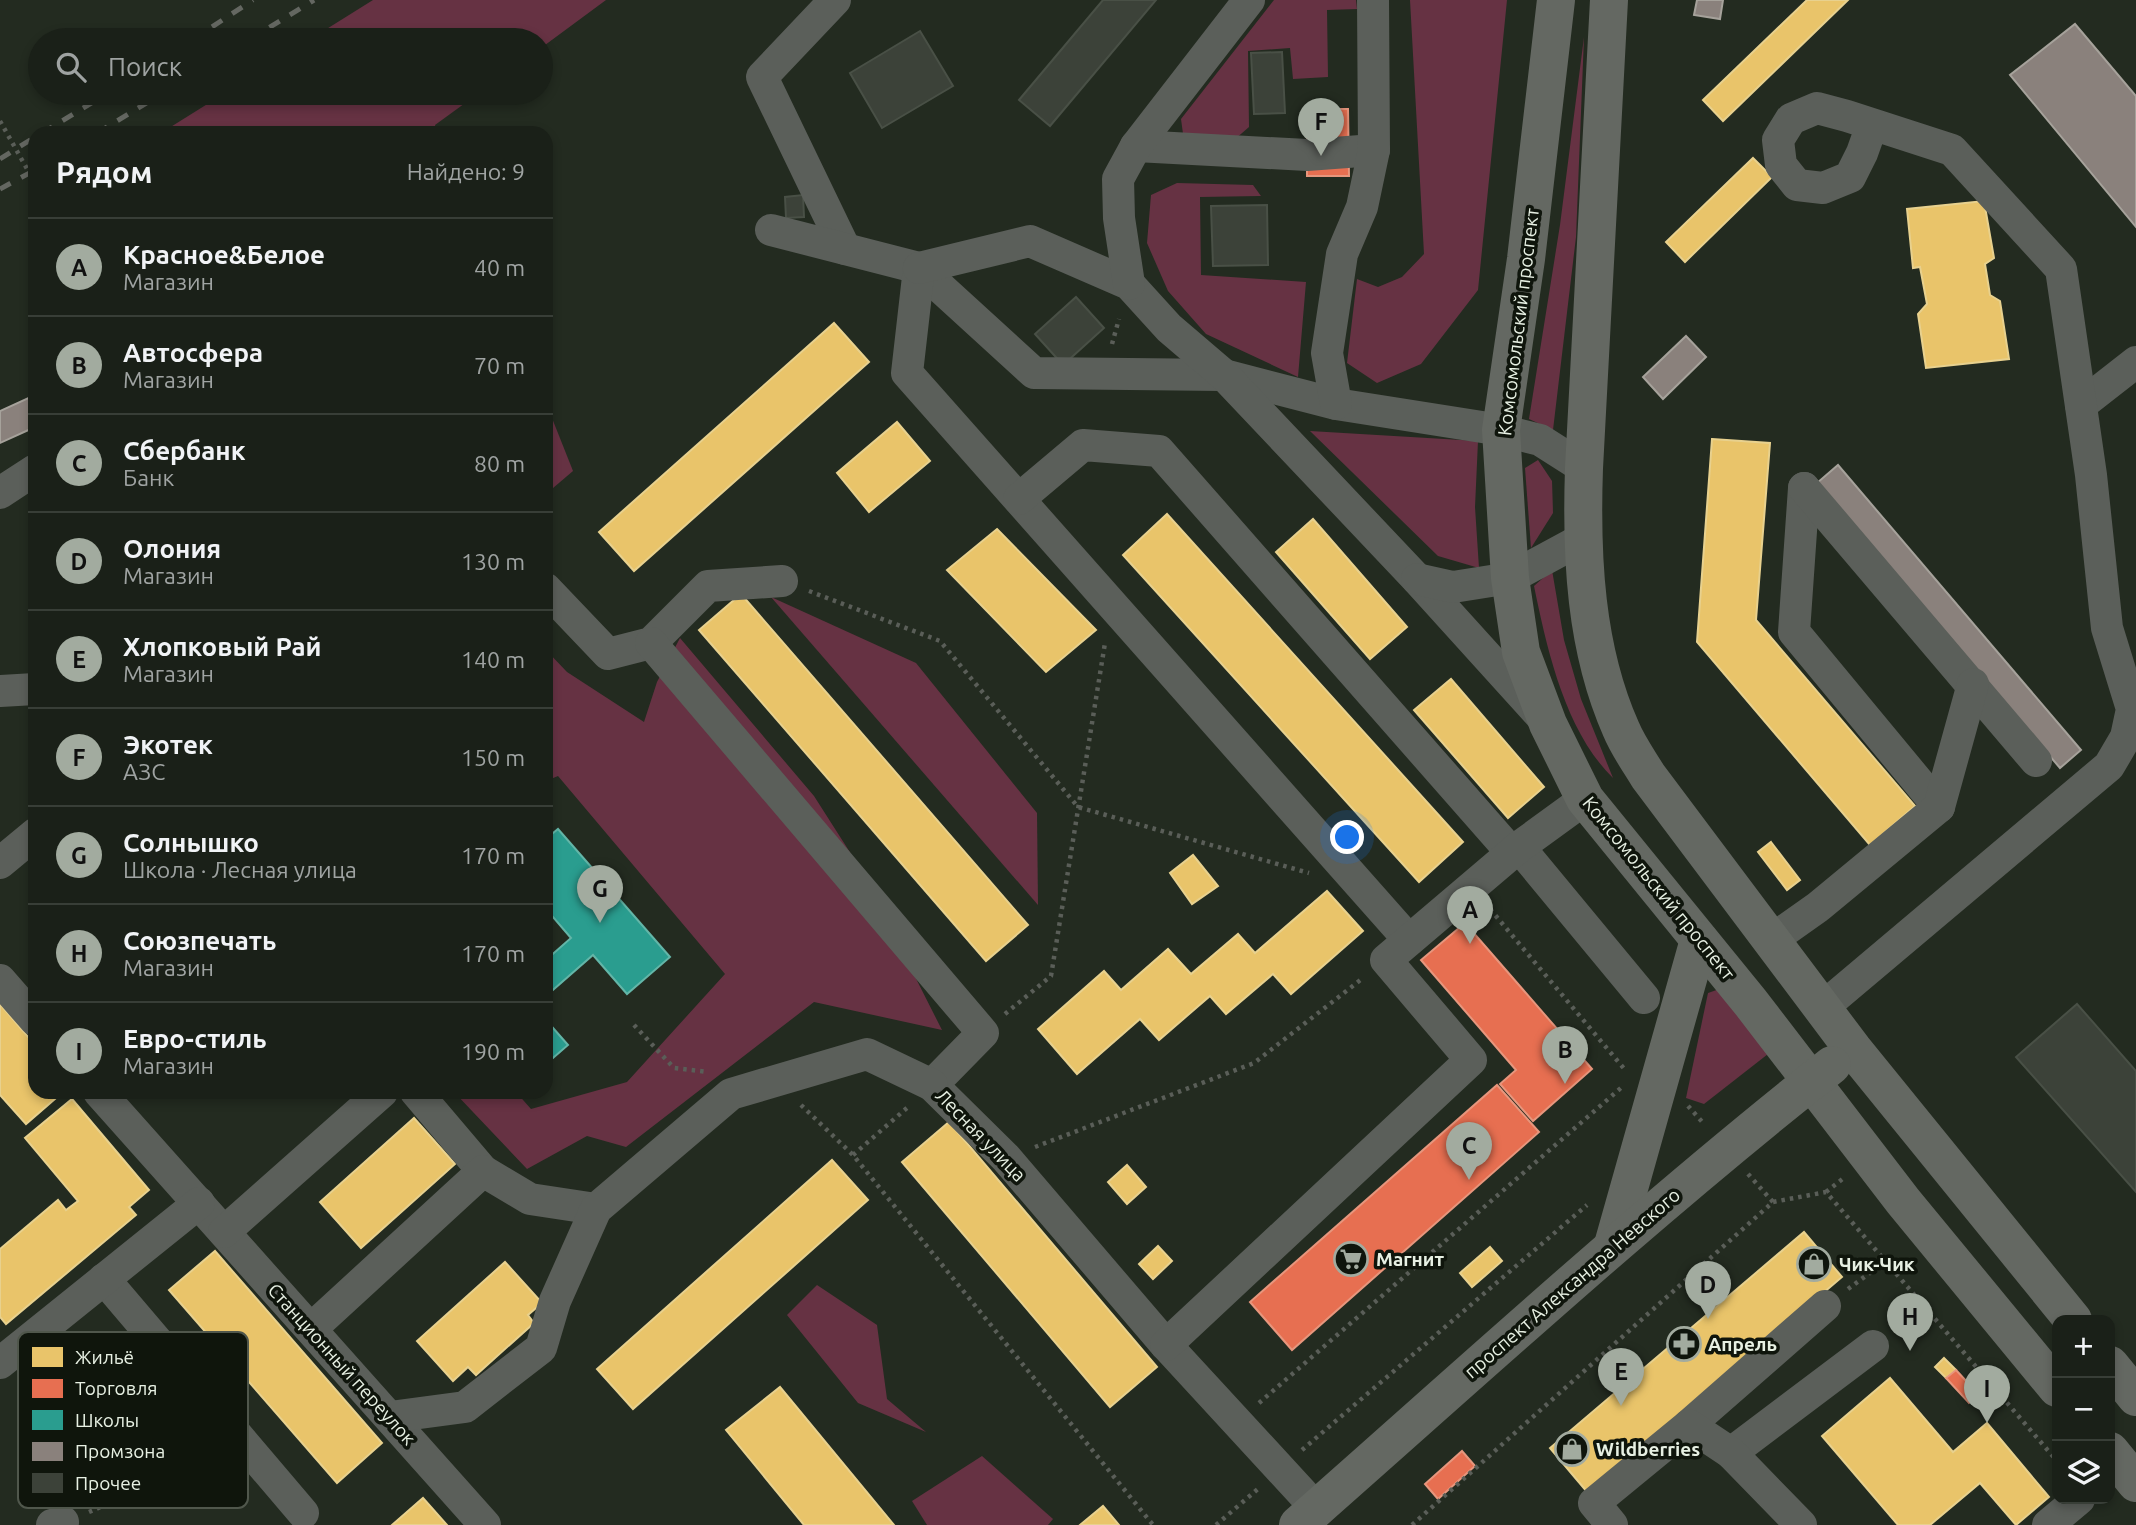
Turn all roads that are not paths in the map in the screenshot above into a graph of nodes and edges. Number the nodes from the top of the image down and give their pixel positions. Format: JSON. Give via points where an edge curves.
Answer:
{"nodes":[{"id":1,"x":835,"y":0,"type":"edge"},
{"id":2,"x":1249,"y":0,"type":"edge"},
{"id":3,"x":1373,"y":0,"type":"edge"},
{"id":4,"x":1556,"y":0,"type":"edge"},
{"id":5,"x":1609,"y":0,"type":"edge"},
{"id":6,"x":1872,"y":125,"type":"dead end"},
{"id":7,"x":1136,"y":146,"type":"junction"},
{"id":8,"x":1374,"y":150,"type":"junction"},
{"id":9,"x":771,"y":230,"type":"dead end"},
{"id":10,"x":845,"y":249,"type":"junction"},
{"id":11,"x":919,"y":268,"type":"junction"},
{"id":12,"x":1129,"y":284,"type":"junction"},
{"id":13,"x":2136,"y":362,"type":"edge"},
{"id":14,"x":1224,"y":374,"type":"junction"},
{"id":15,"x":1336,"y":404,"type":"junction"},
{"id":16,"x":2081,"y":405,"type":"junction"},
{"id":17,"x":1501,"y":430,"type":"junction"},
{"id":18,"x":1584,"y":468,"type":"junction"},
{"id":19,"x":28,"y":475,"type":"edge"},
{"id":20,"x":0,"y":493,"type":"edge"},
{"id":21,"x":1018,"y":499,"type":"junction"},
{"id":22,"x":1582,"y":539,"type":"junction"},
{"id":23,"x":1510,"y":578,"type":"junction"},
{"id":24,"x":1417,"y":579,"type":"junction"},
{"id":25,"x":782,"y":581,"type":"road end"},
{"id":26,"x":553,"y":596,"type":"edge"},
{"id":27,"x":651,"y":643,"type":"junction"},
{"id":28,"x":1973,"y":684,"type":"junction"},
{"id":29,"x":28,"y":689,"type":"edge"},
{"id":30,"x":0,"y":691,"type":"edge"},
{"id":31,"x":1548,"y":724,"type":"junction"},
{"id":32,"x":2036,"y":761,"type":"dead end"},
{"id":33,"x":1586,"y":799,"type":"junction"},
{"id":34,"x":1939,"y":807,"type":"junction"},
{"id":35,"x":28,"y":840,"type":"edge"},
{"id":36,"x":1516,"y":850,"type":"junction"},
{"id":37,"x":0,"y":863,"type":"edge"},
{"id":38,"x":1699,"y":940,"type":"junction"},
{"id":39,"x":1770,"y":941,"type":"junction"},
{"id":40,"x":1398,"y":950,"type":"junction"},
{"id":41,"x":0,"y":980,"type":"edge"},
{"id":42,"x":1644,"y":998,"type":"dead end"},
{"id":43,"x":1822,"y":1008,"type":"junction"},
{"id":44,"x":28,"y":1012,"type":"edge"},
{"id":45,"x":1853,"y":1049,"type":"junction"},
{"id":46,"x":1811,"y":1082,"type":"junction"},
{"id":47,"x":932,"y":1085,"type":"junction"},
{"id":48,"x":105,"y":1099,"type":"edge"},
{"id":49,"x":374,"y":1099,"type":"edge"},
{"id":50,"x":422,"y":1099,"type":"edge"},
{"id":51,"x":483,"y":1171,"type":"junction"},
{"id":52,"x":198,"y":1203,"type":"junction"},
{"id":53,"x":596,"y":1209,"type":"junction"},
{"id":54,"x":224,"y":1232,"type":"junction"},
{"id":55,"x":1613,"y":1245,"type":"junction"},
{"id":56,"x":104,"y":1279,"type":"junction"},
{"id":57,"x":1825,"y":1306,"type":"road end"},
{"id":58,"x":2069,"y":1315,"type":"edge"},
{"id":59,"x":311,"y":1329,"type":"junction"},
{"id":60,"x":38,"y":1332,"type":"edge"},
{"id":61,"x":149,"y":1332,"type":"edge"},
{"id":62,"x":1166,"y":1345,"type":"junction"},
{"id":63,"x":1873,"y":1346,"type":"dead end"},
{"id":64,"x":18,"y":1348,"type":"edge"},
{"id":65,"x":0,"y":1363,"type":"edge"},
{"id":66,"x":2115,"y":1371,"type":"edge"},
{"id":67,"x":2052,"y":1382,"type":"edge"},
{"id":68,"x":2136,"y":1397,"type":"edge"},
{"id":69,"x":390,"y":1417,"type":"junction"},
{"id":70,"x":1689,"y":1425,"type":"junction"},
{"id":71,"x":248,"y":1448,"type":"edge"},
{"id":72,"x":1731,"y":1453,"type":"junction"},
{"id":73,"x":2073,"y":1504,"type":"edge"},
{"id":74,"x":303,"y":1513,"type":"dead end"},
{"id":75,"x":1307,"y":1517,"type":"edge"},
{"id":76,"x":485,"y":1525,"type":"edge"},
{"id":77,"x":1612,"y":1525,"type":"edge"},
{"id":78,"x":1801,"y":1525,"type":"edge"},
{"id":79,"x":2048,"y":1525,"type":"edge"}],
"edges":[{"from":1,"to":10,"type":"street","via":[[762,78]]},
{"from":2,"to":7,"type":"street"},
{"from":3,"to":8,"type":"street"},
{"from":4,"to":17,"type":"main road","name":"Комсомольский проспект"},
{"from":5,"to":18,"type":"main road"},
{"from":6,"to":16,"type":"street","via":[[1952,150],[2061,269]]},
{"from":7,"to":8,"type":"street","via":[[1307,155]]},
{"from":7,"to":12,"type":"street","via":[[1118,179]]},
{"from":8,"to":15,"type":"street","via":[[1362,207],[1342,254],[1327,353]]},
{"from":9,"to":10,"type":"street"},
{"from":10,"to":11,"type":"street"},
{"from":11,"to":12,"type":"street","via":[[1030,241]]},
{"from":11,"to":14,"type":"street","via":[[1034,373]]},
{"from":11,"to":21,"type":"street","via":[[908,373]]},
{"from":12,"to":14,"type":"street","via":[[1169,328]]},
{"from":13,"to":16,"type":"street"},
{"from":14,"to":15,"type":"street"},
{"from":14,"to":24,"type":"street"},
{"from":15,"to":17,"type":"street"},
{"from":16,"to":43,"type":"street","via":[[2108,628],[2132,709],[2126,737],[2109,766]]},
{"from":17,"to":18,"type":"street","via":[[1540,440]]},
{"from":17,"to":23,"type":"main road","name":"Комсомольский проспект"},
{"from":18,"to":22,"type":"main road"},
{"from":19,"to":20,"type":"street"},
{"from":21,"to":36,"type":"street","via":[[1083,445],[1159,451]]},
{"from":21,"to":40,"type":"street"},
{"from":22,"to":23,"type":"street"},
{"from":22,"to":39,"type":"main road","via":[[1600,668],[1621,729],[1648,776]]},
{"from":23,"to":24,"type":"street","via":[[1453,587]]},
{"from":23,"to":31,"type":"main road","name":"Комсомольский проспект","via":[[1521,652]]},
{"from":24,"to":31,"type":"street"},
{"from":25,"to":27,"type":"street","via":[[708,586]]},
{"from":26,"to":27,"type":"street","via":[[608,654]]},
{"from":27,"to":47,"type":"street","name":"Лесная улица","via":[[983,1033]]},
{"from":28,"to":32,"type":"street"},
{"from":28,"to":34,"type":"street"},
{"from":28,"to":34,"type":"street","via":[[1804,488],[1794,632]]},
{"from":29,"to":30,"type":"street"},
{"from":31,"to":33,"type":"main road","name":"Комсомольский проспект"},
{"from":33,"to":36,"type":"street"},
{"from":33,"to":38,"type":"main road","name":"Комсомольский проспект"},
{"from":34,"to":39,"type":"street"},
{"from":35,"to":37,"type":"street"},
{"from":36,"to":40,"type":"street"},
{"from":36,"to":42,"type":"street"},
{"from":38,"to":46,"type":"main road","name":"Комсомольский проспект"},
{"from":38,"to":55,"type":"main road"},
{"from":39,"to":43,"type":"main road"},
{"from":40,"to":62,"type":"street","via":[[1471,1060]]},
{"from":41,"to":44,"type":"street"},
{"from":43,"to":45,"type":"main road"},
{"from":45,"to":46,"type":"main road","name":"проспект Александра Невского"},
{"from":45,"to":58,"type":"main road"},
{"from":46,"to":55,"type":"main road","name":"проспект Александра Невского"},
{"from":46,"to":67,"type":"main road","name":"Комсомольский проспект"},
{"from":47,"to":53,"type":"street","via":[[867,1054],[731,1094]]},
{"from":47,"to":62,"type":"street","name":"Лесная улица","via":[[1006,1158]]},
{"from":48,"to":52,"type":"street","name":"Станционный переулок"},
{"from":49,"to":54,"type":"street"},
{"from":50,"to":51,"type":"street"},
{"from":51,"to":53,"type":"street","via":[[530,1199]]},
{"from":51,"to":59,"type":"street"},
{"from":52,"to":54,"type":"street","name":"Станционный переулок"},
{"from":52,"to":56,"type":"street"},
{"from":53,"to":69,"type":"street","via":[[555,1301],[541,1348],[465,1407]]},
{"from":54,"to":59,"type":"street","name":"Станционный переулок"},
{"from":55,"to":75,"type":"main road","name":"проспект Александра Невского"},
{"from":56,"to":60,"type":"street"},
{"from":56,"to":61,"type":"street"},
{"from":57,"to":70,"type":"street"},
{"from":59,"to":69,"type":"street","name":"Станционный переулок"},
{"from":62,"to":75,"type":"street","name":"Лесная улица","via":[[1280,1469]]},
{"from":63,"to":72,"type":"street"},
{"from":64,"to":65,"type":"street"},
{"from":66,"to":68,"type":"main road"},
{"from":69,"to":76,"type":"street","name":"Станционный переулок"},
{"from":70,"to":72,"type":"street"},
{"from":70,"to":77,"type":"street","via":[[1594,1503]]},
{"from":71,"to":74,"type":"street"},
{"from":72,"to":78,"type":"street"},
{"from":73,"to":79,"type":"street"}]}
